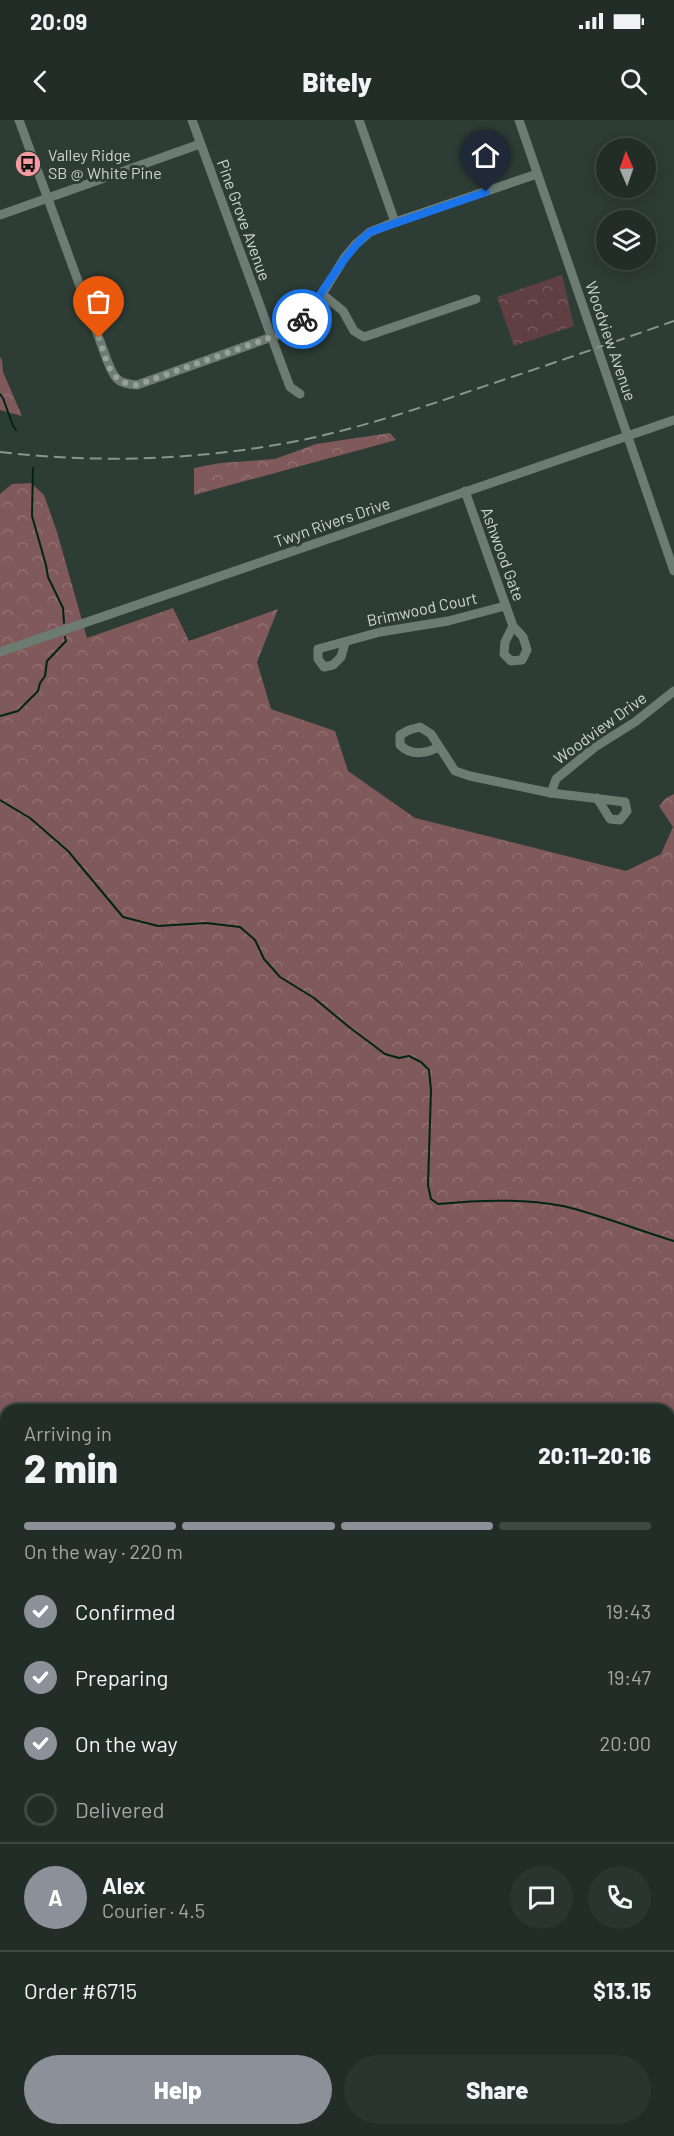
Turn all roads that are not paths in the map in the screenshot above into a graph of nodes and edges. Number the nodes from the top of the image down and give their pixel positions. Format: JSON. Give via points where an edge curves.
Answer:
{"nodes":[{"id":1,"x":19,"y":120,"type":"edge"},
{"id":2,"x":192,"y":120,"type":"edge"},
{"id":3,"x":359,"y":120,"type":"edge"},
{"id":4,"x":519,"y":120,"type":"edge"},
{"id":5,"x":200,"y":144,"type":"junction"},
{"id":6,"x":537,"y":174,"type":"junction"},
{"id":7,"x":48,"y":198,"type":"junction"},
{"id":8,"x":0,"y":215,"type":"edge"},
{"id":9,"x":394,"y":222,"type":"junction"},
{"id":10,"x":322,"y":294,"type":"junction"},
{"id":11,"x":476,"y":299,"type":"dead end"},
{"id":12,"x":272,"y":337,"type":"junction"},
{"id":13,"x":300,"y":394,"type":"dead end"},
{"id":14,"x":674,"y":420,"type":"edge"},
{"id":15,"x":628,"y":436,"type":"junction"},
{"id":16,"x":465,"y":491,"type":"junction"},
{"id":17,"x":674,"y":570,"type":"edge"},
{"id":18,"x":505,"y":606,"type":"junction"},
{"id":19,"x":513,"y":626,"type":"dead end"},
{"id":20,"x":345,"y":643,"type":"dead end"},
{"id":21,"x":0,"y":652,"type":"edge"},
{"id":22,"x":674,"y":691,"type":"edge"},
{"id":23,"x":439,"y":747,"type":"dead end"},
{"id":24,"x":550,"y":793,"type":"junction"},
{"id":25,"x":597,"y":798,"type":"dead end"}],
"edges":[{"from":1,"to":7,"type":"street"},
{"from":2,"to":5,"type":"street","name":"Pine Grove Avenue"},
{"from":3,"to":9,"type":"street"},
{"from":4,"to":6,"type":"street","name":"Woodview Avenue"},
{"from":5,"to":7,"type":"street"},
{"from":5,"to":12,"type":"street","name":"Pine Grove Avenue"},
{"from":6,"to":9,"type":"street"},
{"from":6,"to":15,"type":"street","name":"Woodview Avenue"},
{"from":7,"to":8,"type":"street"},
{"from":7,"to":12,"type":"street","via":[[114,377],[125,384],[137,385]]},
{"from":9,"to":10,"type":"street","via":[[370,232],[356,244]]},
{"from":10,"to":11,"type":"street","via":[[343,311],[354,331],[364,337]]},
{"from":10,"to":12,"type":"street","via":[[300,322]]},
{"from":12,"to":13,"type":"street","name":"Pine Grove Avenue","via":[[290,387]]},
{"from":14,"to":15,"type":"street","name":"Twyn Rivers Drive"},
{"from":15,"to":16,"type":"street","name":"Twyn Rivers Drive"},
{"from":15,"to":17,"type":"street"},
{"from":16,"to":18,"type":"street","name":"Ashwood Gate"},
{"from":16,"to":21,"type":"street","name":"Twyn Rivers Drive"},
{"from":18,"to":19,"type":"street","name":"Ashwood Gate"},
{"from":18,"to":20,"type":"street","name":"Brimwood Court"},
{"from":22,"to":24,"type":"street","name":"Woodview Drive","via":[[556,779]]},
{"from":23,"to":24,"type":"street","via":[[455,771]]},
{"from":24,"to":25,"type":"street"}]}
